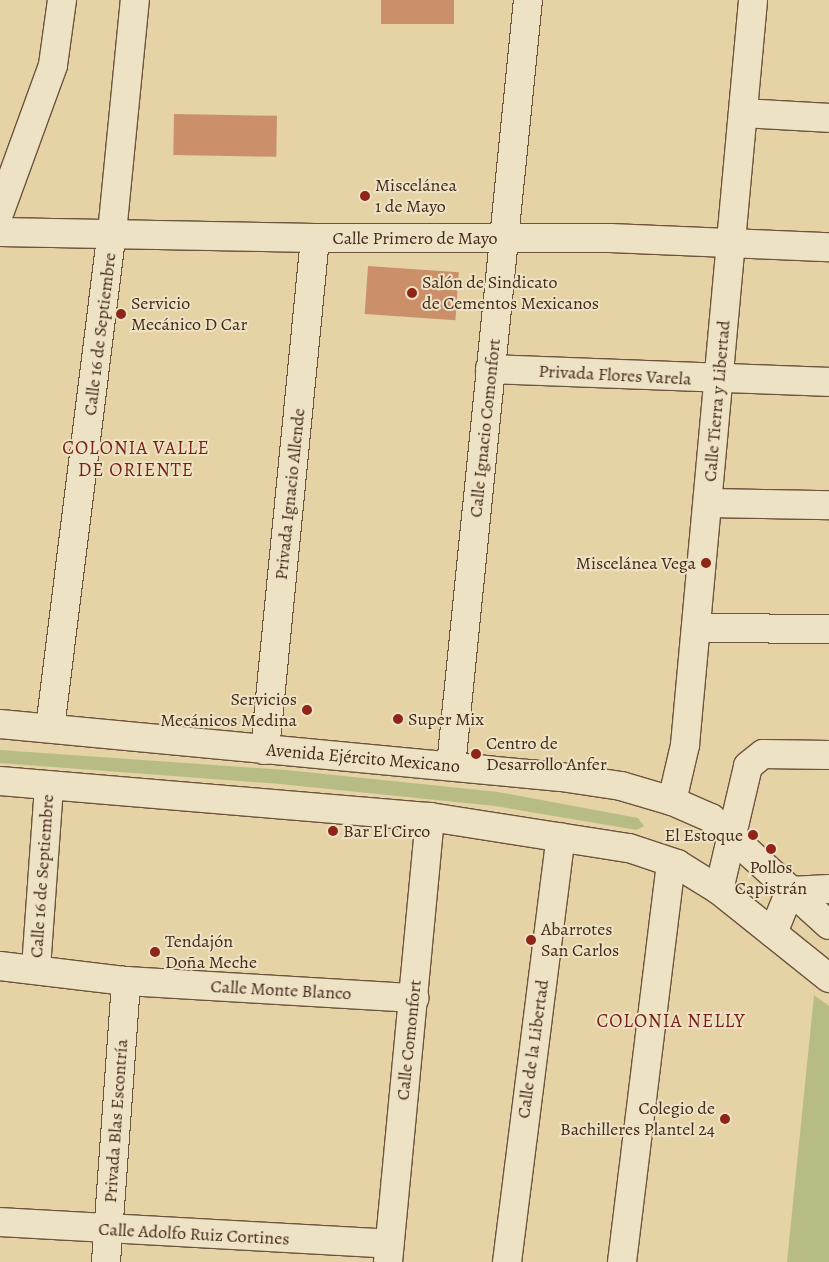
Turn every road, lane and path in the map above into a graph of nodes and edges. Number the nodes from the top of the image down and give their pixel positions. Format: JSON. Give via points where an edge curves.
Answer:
{"nodes":[{"id":1,"x":62,"y":0,"type":"edge"},
{"id":2,"x":135,"y":0,"type":"edge"},
{"id":3,"x":528,"y":0,"type":"edge"},
{"id":4,"x":753,"y":0,"type":"edge"},
{"id":5,"x":743,"y":113,"type":"junction"},
{"id":6,"x":829,"y":118,"type":"edge"},
{"id":7,"x":0,"y":210,"type":"edge"},
{"id":8,"x":0,"y":232,"type":"edge"},
{"id":9,"x":112,"y":233,"type":"junction"},
{"id":10,"x":315,"y":238,"type":"junction"},
{"id":11,"x":503,"y":238,"type":"junction"},
{"id":12,"x":732,"y":244,"type":"junction"},
{"id":13,"x":829,"y":247,"type":"edge"},
{"id":14,"x":490,"y":369,"type":"junction"},
{"id":15,"x":717,"y":380,"type":"junction"},
{"id":16,"x":829,"y":382,"type":"edge"},
{"id":17,"x":709,"y":503,"type":"junction"},
{"id":18,"x":829,"y":505,"type":"edge"},
{"id":19,"x":696,"y":628,"type":"junction"},
{"id":20,"x":829,"y":629,"type":"edge"},
{"id":21,"x":0,"y":724,"type":"edge"},
{"id":22,"x":50,"y":728,"type":"junction"},
{"id":23,"x":265,"y":750,"type":"junction"},
{"id":24,"x":829,"y":755,"type":"edge"},
{"id":25,"x":451,"y":766,"type":"junction"},
{"id":26,"x":0,"y":781,"type":"edge"},
{"id":27,"x":49,"y":785,"type":"junction"},
{"id":28,"x":672,"y":801,"type":"junction"},
{"id":29,"x":430,"y":817,"type":"junction"},
{"id":30,"x":561,"y":837,"type":"junction"},
{"id":31,"x":733,"y":840,"type":"junction"},
{"id":32,"x":671,"y":862,"type":"junction"},
{"id":33,"x":829,"y":889,"type":"edge"},
{"id":34,"x":719,"y":890,"type":"junction"},
{"id":35,"x":790,"y":891,"type":"junction"},
{"id":36,"x":829,"y":925,"type":"edge"},
{"id":37,"x":773,"y":933,"type":"junction"},
{"id":38,"x":0,"y":966,"type":"edge"},
{"id":39,"x":36,"y":968,"type":"junction"},
{"id":40,"x":829,"y":978,"type":"edge"},
{"id":41,"x":126,"y":981,"type":"junction"},
{"id":42,"x":414,"y":998,"type":"junction"},
{"id":43,"x":0,"y":1222,"type":"edge"},
{"id":44,"x":109,"y":1230,"type":"junction"},
{"id":45,"x":388,"y":1253,"type":"edge"},
{"id":46,"x":106,"y":1262,"type":"edge"},
{"id":47,"x":507,"y":1262,"type":"edge"},
{"id":48,"x":622,"y":1262,"type":"edge"}],
"edges":[{"from":1,"to":7,"type":"street","via":[[53,65]]},
{"from":2,"to":9,"type":"street","name":"Calle 16 de Septiembre"},
{"from":3,"to":11,"type":"street","name":"Calle Ignacio Comonfort"},
{"from":4,"to":5,"type":"street","name":"Calle Tierra y Libertad"},
{"from":5,"to":6,"type":"street"},
{"from":5,"to":12,"type":"street","name":"Calle Tierra y Libertad"},
{"from":8,"to":9,"type":"street","name":"Calle Primero de Mayo"},
{"from":9,"to":10,"type":"street","name":"Calle Primero de Mayo"},
{"from":9,"to":22,"type":"street","name":"Calle 16 de Septiembre"},
{"from":10,"to":11,"type":"street","name":"Calle Primero de Mayo"},
{"from":10,"to":23,"type":"street","name":"Privada Ignacio Allende"},
{"from":11,"to":12,"type":"street","name":"Calle Primero de Mayo"},
{"from":11,"to":14,"type":"street","name":"Calle Ignacio Comonfort"},
{"from":12,"to":13,"type":"street","name":"Calle Primero de Mayo"},
{"from":12,"to":15,"type":"street","name":"Calle Tierra y Libertad"},
{"from":14,"to":15,"type":"street","name":"Privada Flores Varela"},
{"from":14,"to":25,"type":"street","name":"Calle Ignacio Comonfort"},
{"from":15,"to":16,"type":"street","name":"Privada Flores Varela"},
{"from":15,"to":17,"type":"street","name":"Calle Tierra y Libertad"},
{"from":17,"to":18,"type":"street"},
{"from":17,"to":19,"type":"street","name":"Calle Tierra y Libertad"},
{"from":19,"to":20,"type":"street"},
{"from":19,"to":28,"type":"street","name":"Calle Tierra y Libertad","via":[[685,745]]},
{"from":21,"to":22,"type":"street","name":"Avenida Ejército Mexicano"},
{"from":22,"to":23,"type":"street","name":"Avenida Ejército Mexicano"},
{"from":23,"to":25,"type":"street","name":"Avenida Ejército Mexicano"},
{"from":24,"to":31,"type":"street","via":[[763,754],[748,766],[740,789]]},
{"from":25,"to":28,"type":"street","name":"Avenida Ejército Mexicano","via":[[578,779]]},
{"from":26,"to":27,"type":"street"},
{"from":27,"to":29,"type":"street"},
{"from":27,"to":39,"type":"street","name":"Calle 16 de Septiembre"},
{"from":28,"to":31,"type":"street","name":"Avenida Ejército Mexicano","via":[[711,818]]},
{"from":29,"to":30,"type":"street"},
{"from":29,"to":42,"type":"street","name":"Calle Comonfort"},
{"from":30,"to":32,"type":"street","via":[[629,848]]},
{"from":30,"to":47,"type":"street","name":"Calle de la Libertad"},
{"from":31,"to":34,"type":"street"},
{"from":31,"to":35,"type":"street","name":"Avenida Ejército Mexicano"},
{"from":32,"to":34,"type":"street"},
{"from":32,"to":48,"type":"street"},
{"from":33,"to":35,"type":"street"},
{"from":34,"to":37,"type":"street"},
{"from":35,"to":36,"type":"street","name":"Avenida Ejército Mexicano"},
{"from":35,"to":37,"type":"street"},
{"from":37,"to":40,"type":"street"},
{"from":38,"to":39,"type":"street","name":"Calle Monte Blanco"},
{"from":39,"to":41,"type":"street","name":"Calle Monte Blanco"},
{"from":41,"to":42,"type":"street","name":"Calle Monte Blanco"},
{"from":41,"to":44,"type":"street","name":"Privada Blas Escontría"},
{"from":42,"to":45,"type":"street","name":"Calle Comonfort"},
{"from":43,"to":44,"type":"street","name":"Calle Adolfo Ruiz Cortines"},
{"from":44,"to":45,"type":"street","name":"Calle Adolfo Ruiz Cortines"},
{"from":44,"to":46,"type":"street","name":"Privada Blas Escontría"}]}
